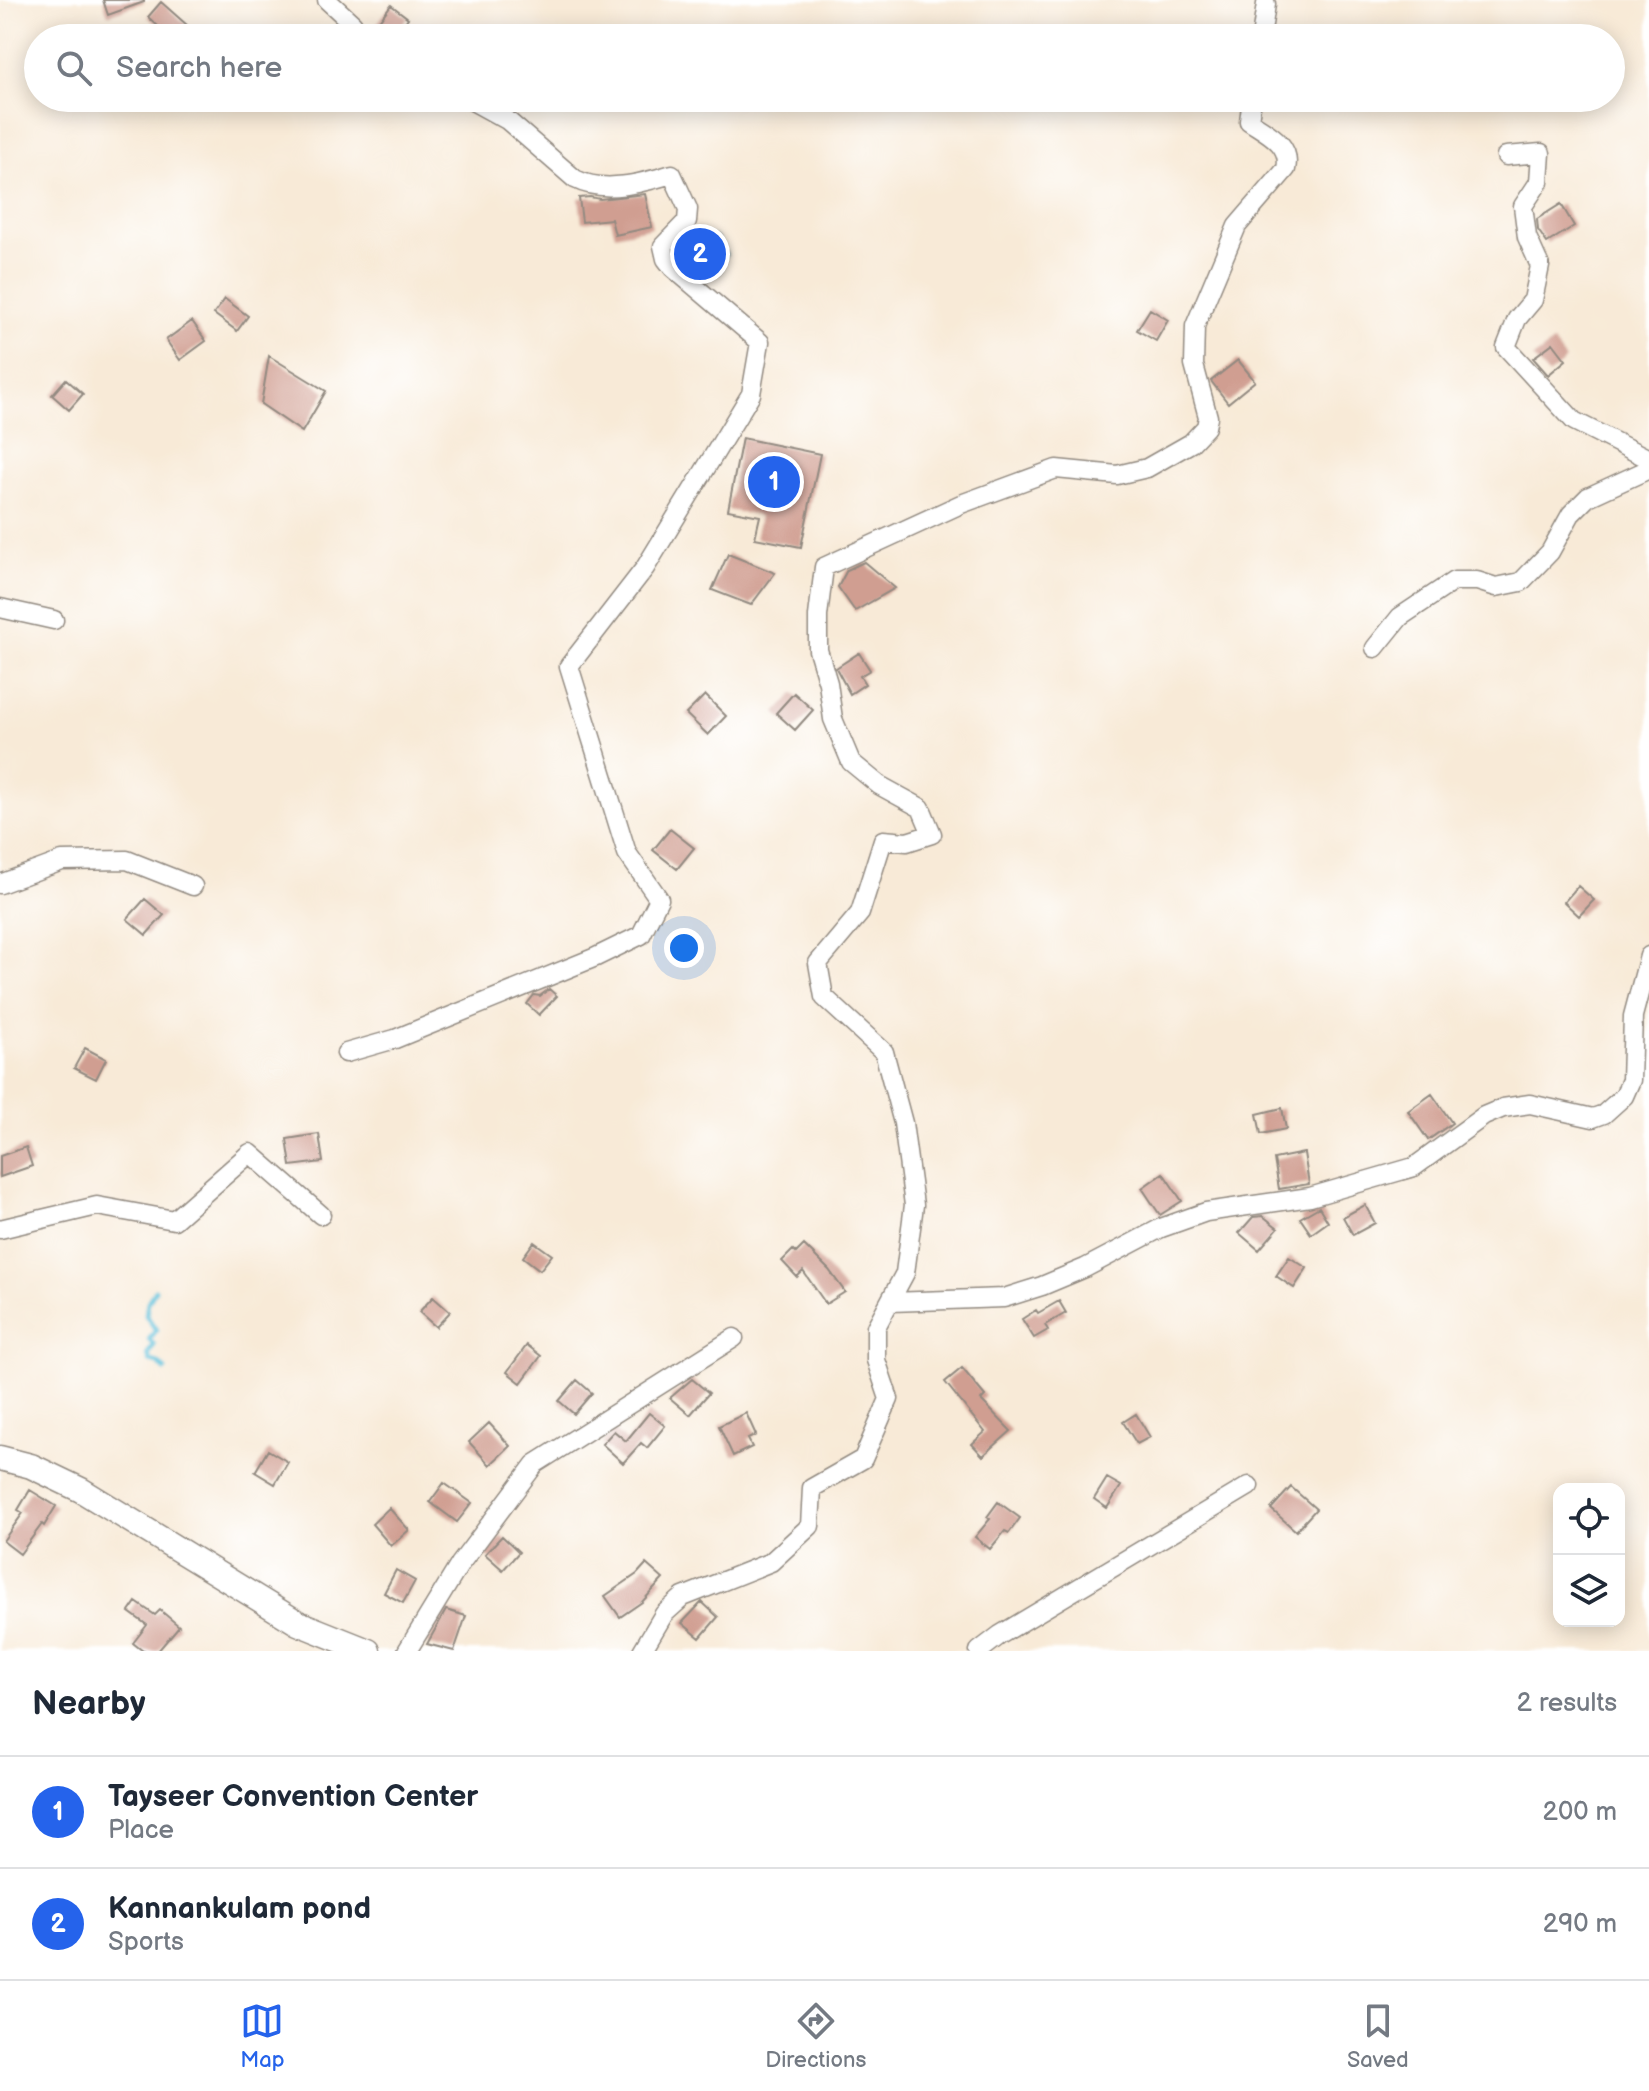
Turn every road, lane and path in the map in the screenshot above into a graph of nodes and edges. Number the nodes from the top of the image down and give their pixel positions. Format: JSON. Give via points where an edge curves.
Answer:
{"nodes":[{"id":1,"x":327,"y":0,"type":"edge"},
{"id":2,"x":1268,"y":1,"type":"edge"},
{"id":3,"x":353,"y":24,"type":"edge"},
{"id":4,"x":1264,"y":24,"type":"edge"},
{"id":5,"x":492,"y":112,"type":"edge"},
{"id":6,"x":1250,"y":112,"type":"edge"},
{"id":7,"x":1506,"y":156,"type":"dead end"},
{"id":8,"x":1649,"y":459,"type":"edge"},
{"id":9,"x":1649,"y":469,"type":"edge"},
{"id":10,"x":0,"y":608,"type":"edge"},
{"id":11,"x":54,"y":620,"type":"dead end"},
{"id":12,"x":1375,"y":648,"type":"dead end"},
{"id":13,"x":0,"y":884,"type":"edge"},
{"id":14,"x":193,"y":886,"type":"dead end"},
{"id":15,"x":1649,"y":956,"type":"edge"},
{"id":16,"x":346,"y":1053,"type":"dead end"},
{"id":17,"x":321,"y":1215,"type":"dead end"},
{"id":18,"x":0,"y":1229,"type":"edge"},
{"id":19,"x":891,"y":1302,"type":"junction"},
{"id":20,"x":734,"y":1338,"type":"dead end"},
{"id":21,"x":0,"y":1458,"type":"edge"},
{"id":22,"x":1249,"y":1486,"type":"dead end"},
{"id":23,"x":368,"y":1651,"type":"edge"},
{"id":24,"x":407,"y":1651,"type":"edge"},
{"id":25,"x":642,"y":1651,"type":"edge"},
{"id":26,"x":979,"y":1651,"type":"edge"}],
"edges":[{"from":1,"to":3,"type":"street"},
{"from":2,"to":4,"type":"street"},
{"from":5,"to":16,"type":"street","via":[[585,184],[646,182],[672,174],[688,209],[687,221],[663,246],[666,259],[760,342],[751,394],[645,568],[569,666],[627,853],[659,899],[641,935],[395,1039]]},
{"from":6,"to":19,"type":"street","via":[[1249,121],[1283,145],[1288,160],[1237,226],[1195,326],[1194,365],[1208,417],[1199,435],[1179,451],[1132,472],[1056,469],[961,504],[824,567],[818,650],[833,719],[851,762],[921,808],[932,834],[907,842],[883,840],[860,913],[818,963],[824,997],[884,1052],[903,1123],[914,1205],[905,1273]]},
{"from":7,"to":8,"type":"street","via":[[1541,153],[1539,182],[1523,206],[1527,237],[1540,266],[1533,300],[1517,319],[1506,347],[1574,421]]},
{"from":9,"to":12,"type":"street","via":[[1588,497],[1571,514],[1550,552],[1521,582],[1496,587],[1454,581],[1400,617]]},
{"from":10,"to":11,"type":"street"},
{"from":13,"to":14,"type":"street","via":[[62,861],[127,860]]},
{"from":15,"to":19,"type":"street","via":[[1633,1016],[1631,1080],[1624,1096],[1604,1114],[1593,1118],[1530,1104],[1503,1108],[1414,1167],[1310,1197],[1206,1212],[1042,1286],[1004,1298]]},
{"from":17,"to":18,"type":"street","via":[[250,1153],[174,1220],[97,1206]]},
{"from":19,"to":25,"type":"street","via":[[876,1327],[876,1360],[889,1399],[863,1459],[812,1488],[810,1526],[771,1562],[683,1597],[664,1614]]},
{"from":20,"to":24,"type":"street","via":[[535,1464],[460,1564]]},
{"from":21,"to":23,"type":"main road","via":[[81,1490],[298,1623]]},
{"from":22,"to":26,"type":"street"}]}
